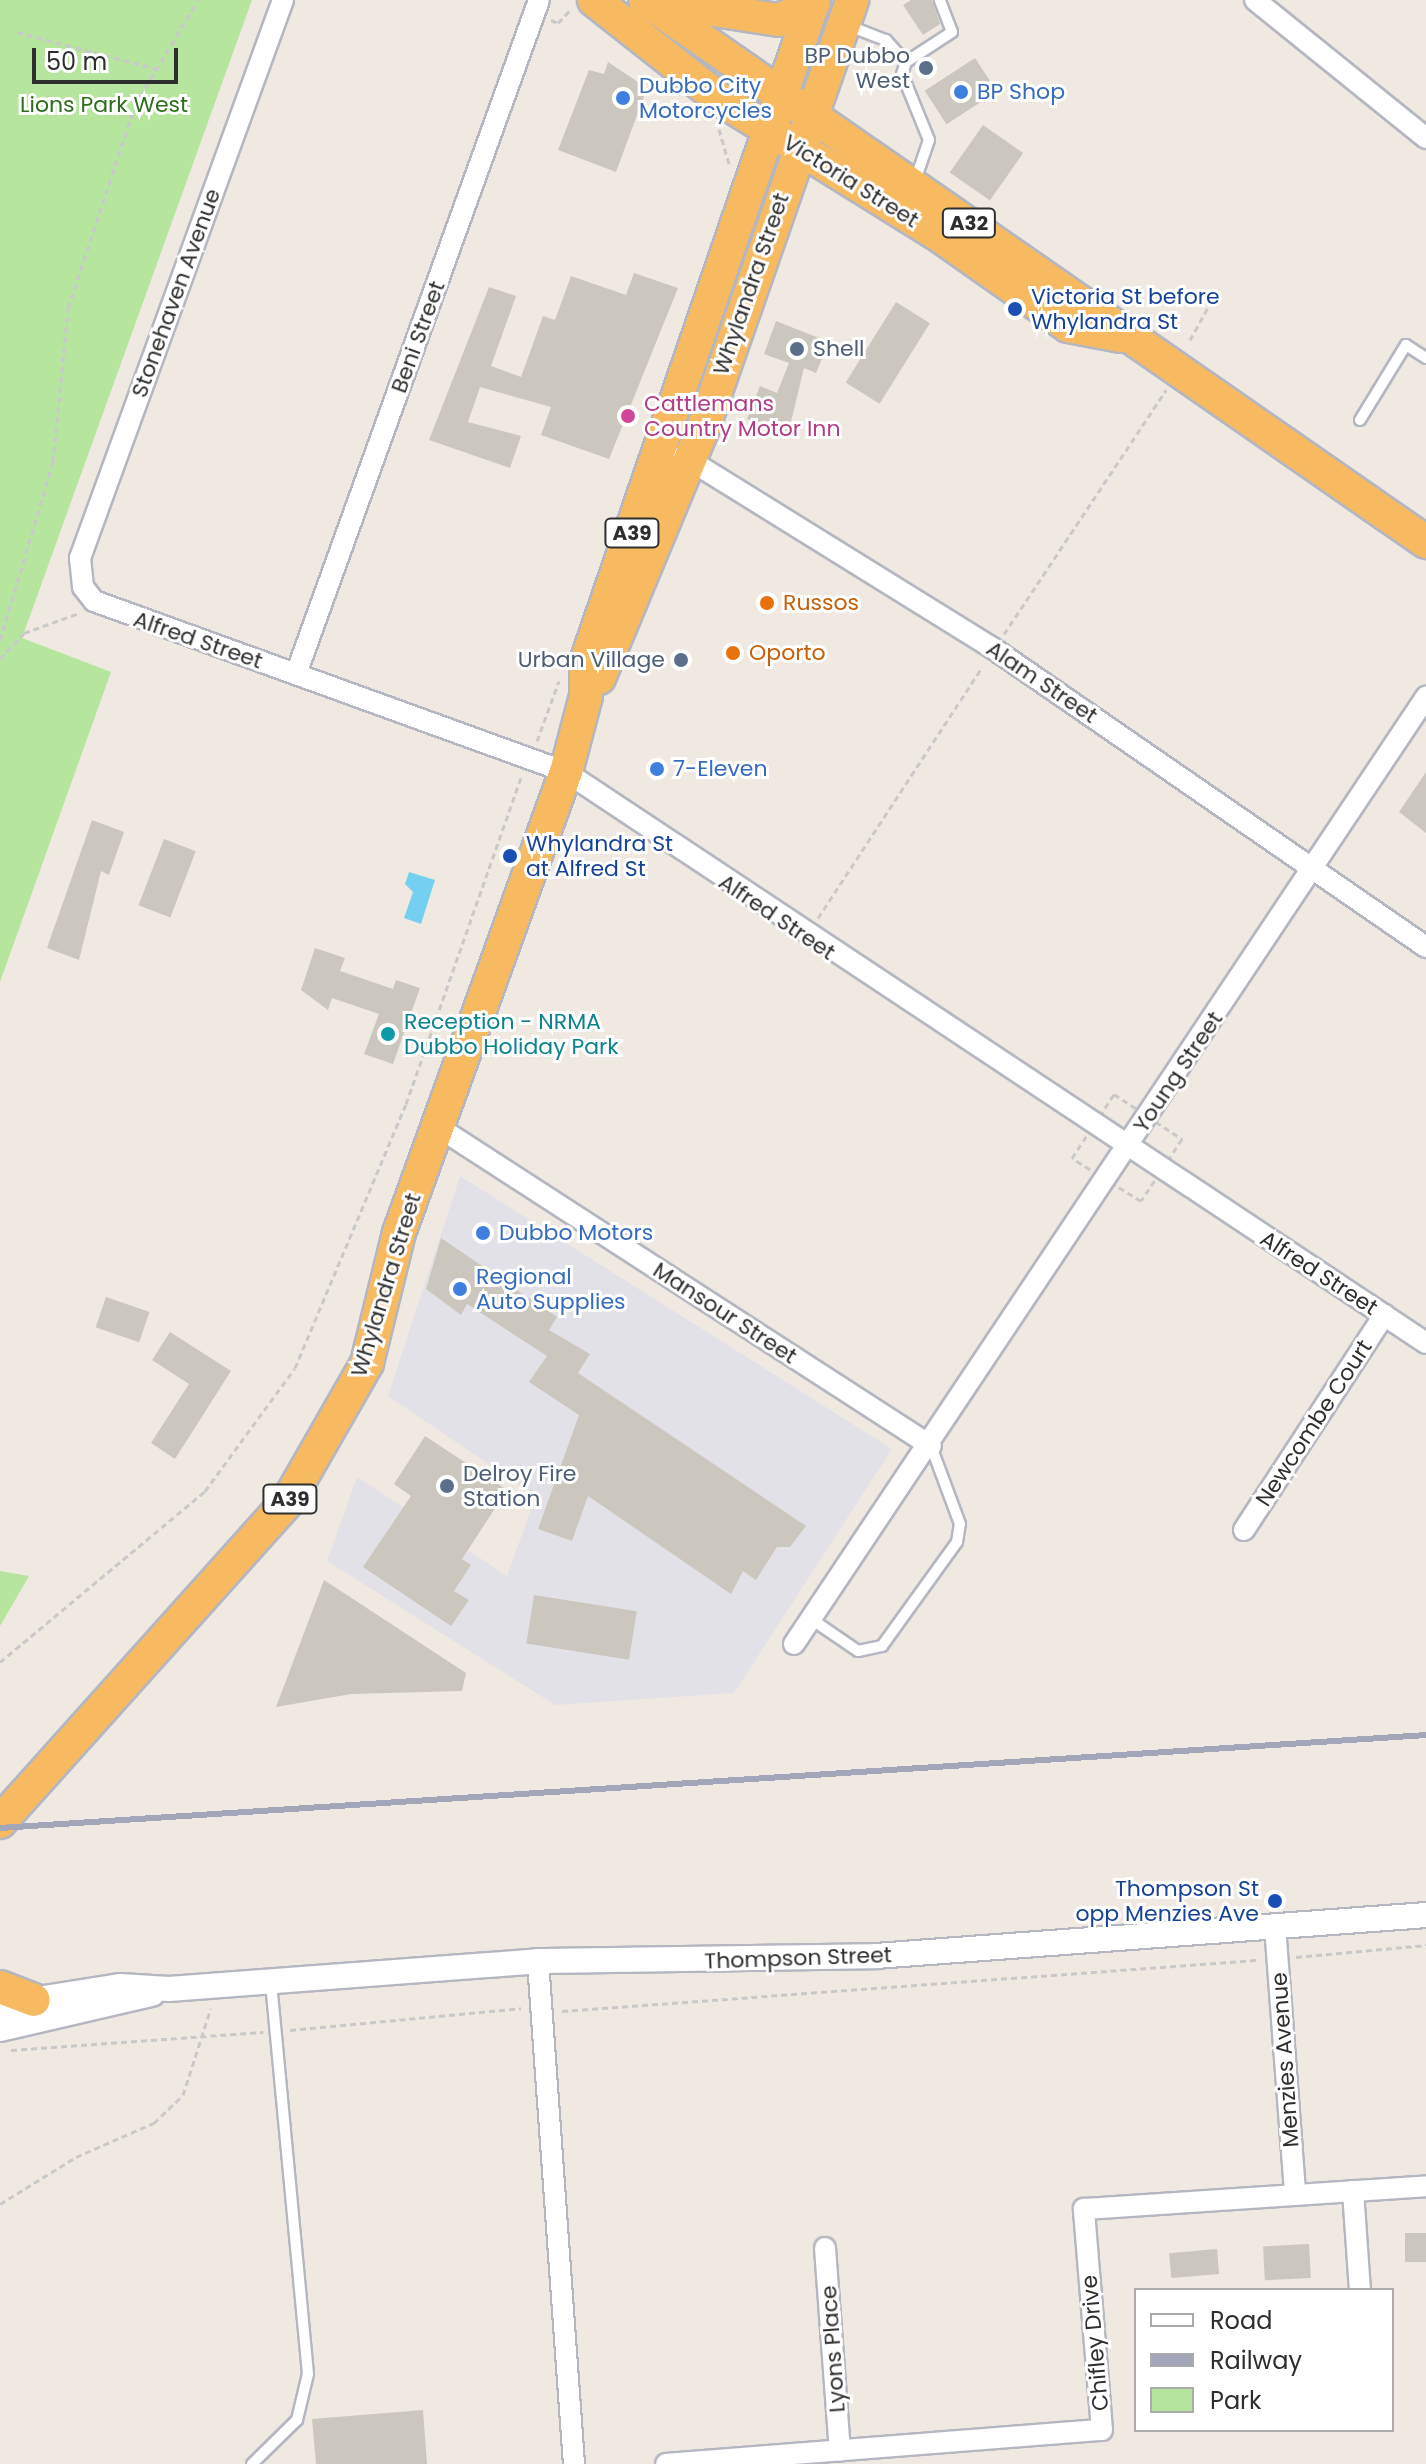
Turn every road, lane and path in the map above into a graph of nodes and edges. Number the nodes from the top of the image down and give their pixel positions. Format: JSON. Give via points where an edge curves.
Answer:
{"nodes":[{"id":1,"x":198,"y":0,"type":"edge"},
{"id":2,"x":283,"y":0,"type":"edge"},
{"id":3,"x":645,"y":0,"type":"edge"},
{"id":4,"x":653,"y":0,"type":"edge"},
{"id":5,"x":940,"y":0,"type":"edge"},
{"id":6,"x":1255,"y":0,"type":"edge"},
{"id":7,"x":813,"y":2,"type":"edge"},
{"id":8,"x":586,"y":5,"type":"edge"},
{"id":9,"x":537,"y":6,"type":"edge"},
{"id":10,"x":847,"y":12,"type":"edge"},
{"id":11,"x":17,"y":32,"type":"dead end"},
{"id":12,"x":906,"y":62,"type":"junction"},
{"id":13,"x":157,"y":69,"type":"junction"},
{"id":14,"x":783,"y":96,"type":"junction"},
{"id":15,"x":811,"y":116,"type":"junction"},
{"id":16,"x":713,"y":121,"type":"dead end"},
{"id":17,"x":1426,"y":138,"type":"edge"},
{"id":18,"x":786,"y":140,"type":"junction"},
{"id":19,"x":728,"y":174,"type":"dead end"},
{"id":20,"x":913,"y":186,"type":"junction"},
{"id":21,"x":1218,"y":289,"type":"dead end"},
{"id":22,"x":1121,"y":336,"type":"junction"},
{"id":23,"x":1190,"y":340,"type":"dead end"},
{"id":24,"x":1426,"y":358,"type":"edge"},
{"id":25,"x":1360,"y":420,"type":"dead end"},
{"id":26,"x":692,"y":459,"type":"junction"},
{"id":27,"x":651,"y":479,"type":"junction"},
{"id":28,"x":1426,"y":542,"type":"edge"},
{"id":29,"x":83,"y":587,"type":"joint"},
{"id":30,"x":111,"y":609,"type":"junction"},
{"id":31,"x":0,"y":640,"type":"edge"},
{"id":32,"x":0,"y":659,"type":"edge"},
{"id":33,"x":296,"y":674,"type":"junction"},
{"id":34,"x":561,"y":676,"type":"dead end"},
{"id":35,"x":586,"y":696,"type":"junction"},
{"id":36,"x":1426,"y":697,"type":"edge"},
{"id":37,"x":529,"y":759,"type":"junction"},
{"id":38,"x":566,"y":772,"type":"junction"},
{"id":39,"x":1316,"y":865,"type":"junction"},
{"id":40,"x":1426,"y":947,"type":"edge"},
{"id":41,"x":438,"y":1127,"type":"junction"},
{"id":42,"x":1127,"y":1150,"type":"junction"},
{"id":43,"x":1384,"y":1315,"type":"junction"},
{"id":44,"x":1426,"y":1343,"type":"edge"},
{"id":45,"x":931,"y":1446,"type":"junction"},
{"id":46,"x":1244,"y":1530,"type":"dead end"},
{"id":47,"x":814,"y":1621,"type":"junction"},
{"id":48,"x":794,"y":1644,"type":"dead end"},
{"id":49,"x":0,"y":1662,"type":"edge"},
{"id":50,"x":0,"y":1822,"type":"edge"},
{"id":51,"x":1426,"y":1915,"type":"edge"},
{"id":52,"x":1275,"y":1926,"type":"junction"},
{"id":53,"x":1426,"y":1945,"type":"edge"},
{"id":54,"x":1277,"y":1959,"type":"junction"},
{"id":55,"x":538,"y":1961,"type":"junction"},
{"id":56,"x":271,"y":1978,"type":"junction"},
{"id":57,"x":223,"y":1983,"type":"junction"},
{"id":58,"x":0,"y":1987,"type":"edge"},
{"id":59,"x":169,"y":1989,"type":"junction"},
{"id":60,"x":34,"y":2000,"type":"junction"},
{"id":61,"x":0,"y":2005,"type":"edge"},
{"id":62,"x":542,"y":2012,"type":"junction"},
{"id":63,"x":0,"y":2029,"type":"edge"},
{"id":64,"x":1426,"y":2186,"type":"edge"},
{"id":65,"x":1353,"y":2191,"type":"junction"},
{"id":66,"x":1295,"y":2194,"type":"junction"},
{"id":67,"x":0,"y":2204,"type":"edge"},
{"id":68,"x":825,"y":2248,"type":"dead end"},
{"id":69,"x":1360,"y":2288,"type":"edge"},
{"id":70,"x":840,"y":2450,"type":"junction"},
{"id":71,"x":252,"y":2464,"type":"edge"},
{"id":72,"x":574,"y":2464,"type":"edge"},
{"id":73,"x":666,"y":2464,"type":"edge"}],
"edges":[{"from":1,"to":13,"type":"path"},
{"from":2,"to":29,"type":"street","name":"Stonehaven Avenue","via":[[80,558]]},
{"from":3,"to":14,"type":"highway","name":"Victoria Street","number":"A32"},
{"from":4,"to":7,"type":"highway","via":[[779,20]]},
{"from":5,"to":12,"type":"lane","via":[[952,32]]},
{"from":6,"to":17,"type":"street"},
{"from":7,"to":14,"type":"highway","name":"Whylandra Street","number":"A39"},
{"from":8,"to":9,"type":"path","via":[[569,8],[558,23]]},
{"from":8,"to":18,"type":"highway","name":"Victoria Street","number":"A32"},
{"from":9,"to":33,"type":"street","name":"Beni Street"},
{"from":10,"to":12,"type":"lane"},
{"from":10,"to":15,"type":"highway","name":"Whylandra Street","number":"A39"},
{"from":11,"to":13,"type":"path"},
{"from":12,"to":20,"type":"lane","via":[[901,84],[929,140]]},
{"from":13,"to":31,"type":"path","via":[[135,105],[68,308],[53,462]]},
{"from":14,"to":15,"type":"highway","name":"Victoria Street","number":"A32"},
{"from":14,"to":18,"type":"highway","name":"Whylandra Street","number":"A39"},
{"from":15,"to":18,"type":"highway","name":"Whylandra Street","number":"A39"},
{"from":15,"to":20,"type":"highway","name":"Victoria Street","number":"A32"},
{"from":16,"to":19,"type":"path","via":[[727,148]]},
{"from":18,"to":22,"type":"highway","name":"Victoria Street","number":"A32","via":[[1068,326]]},
{"from":18,"to":26,"type":"highway","name":"Whylandra Street","number":"A39"},
{"from":18,"to":27,"type":"highway","name":"Whylandra Street","number":"A39"},
{"from":20,"to":22,"type":"highway","name":"Victoria Street","number":"A32","via":[[1106,314]]},
{"from":21,"to":23,"type":"path"},
{"from":22,"to":28,"type":"highway","name":"Victoria Street","number":"A32"},
{"from":24,"to":25,"type":"lane","via":[[1406,345]]},
{"from":26,"to":27,"type":"street","via":[[670,459]]},
{"from":26,"to":35,"type":"highway","name":"Whylandra Street","number":"A39","via":[[605,671]]},
{"from":26,"to":39,"type":"street","name":"Alam Street"},
{"from":27,"to":35,"type":"highway","name":"Whylandra Street","number":"A39","via":[[586,662]]},
{"from":29,"to":30,"type":"street","name":"Alfred Street"},
{"from":30,"to":32,"type":"path","via":[[47,620]]},
{"from":30,"to":33,"type":"street","name":"Alfred Street"},
{"from":33,"to":37,"type":"street","name":"Alfred Street"},
{"from":34,"to":37,"type":"path"},
{"from":35,"to":38,"type":"highway","name":"Whylandra Street","number":"A39"},
{"from":36,"to":39,"type":"street","name":"Young Street"},
{"from":37,"to":38,"type":"street","name":"Alfred Street"},
{"from":37,"to":49,"type":"path","via":[[406,1104],[295,1368],[205,1491]]},
{"from":38,"to":41,"type":"highway","name":"Whylandra Street","number":"A39"},
{"from":38,"to":42,"type":"street","name":"Alfred Street"},
{"from":39,"to":40,"type":"street","name":"Alam Street"},
{"from":39,"to":42,"type":"street","name":"Young Street"},
{"from":41,"to":45,"type":"street","name":"Mansour Street"},
{"from":41,"to":50,"type":"highway","name":"Whylandra Street","number":"A39","via":[[399,1233],[367,1363],[323,1449],[237,1562]]},
{"from":42,"to":43,"type":"street","name":"Alfred Street"},
{"from":42,"to":45,"type":"street","name":"Young Street"},
{"from":43,"to":44,"type":"street","name":"Alfred Street"},
{"from":43,"to":46,"type":"street","name":"Newcombe Court"},
{"from":45,"to":47,"type":"street","name":"Young Street"},
{"from":45,"to":47,"type":"lane","via":[[960,1524],[957,1542],[882,1646],[858,1651]]},
{"from":47,"to":48,"type":"street","name":"Young Street"},
{"from":51,"to":52,"type":"street","name":"Thompson Street"},
{"from":52,"to":54,"type":"street","name":"Menzies Avenue"},
{"from":52,"to":55,"type":"street","name":"Thompson Street","via":[[737,1963]]},
{"from":53,"to":54,"type":"path"},
{"from":54,"to":62,"type":"path"},
{"from":54,"to":66,"type":"street","name":"Menzies Avenue"},
{"from":55,"to":56,"type":"street","name":"Thompson Street"},
{"from":55,"to":62,"type":"street"},
{"from":56,"to":57,"type":"street","name":"Thompson Street"},
{"from":56,"to":71,"type":"lane","via":[[308,2374],[297,2420]]},
{"from":57,"to":59,"type":"street","name":"Thompson Street"},
{"from":57,"to":67,"type":"path","via":[[198,2037],[183,2095],[154,2123],[76,2157]]},
{"from":58,"to":60,"type":"highway"},
{"from":59,"to":60,"type":"street","name":"Thompson Street","via":[[120,1986]]},
{"from":59,"to":63,"type":"street","name":"Thompson Street"},
{"from":60,"to":61,"type":"street","name":"Thompson Street"},
{"from":62,"to":72,"type":"street"},
{"from":64,"to":65,"type":"street","name":"Chifley Drive"},
{"from":65,"to":66,"type":"street","name":"Chifley Drive"},
{"from":65,"to":69,"type":"street"},
{"from":66,"to":70,"type":"street","name":"Chifley Drive","via":[[1084,2209],[1102,2430]]},
{"from":68,"to":70,"type":"street","name":"Lyons Place"},
{"from":70,"to":73,"type":"street","name":"Chifley Drive"}]}
